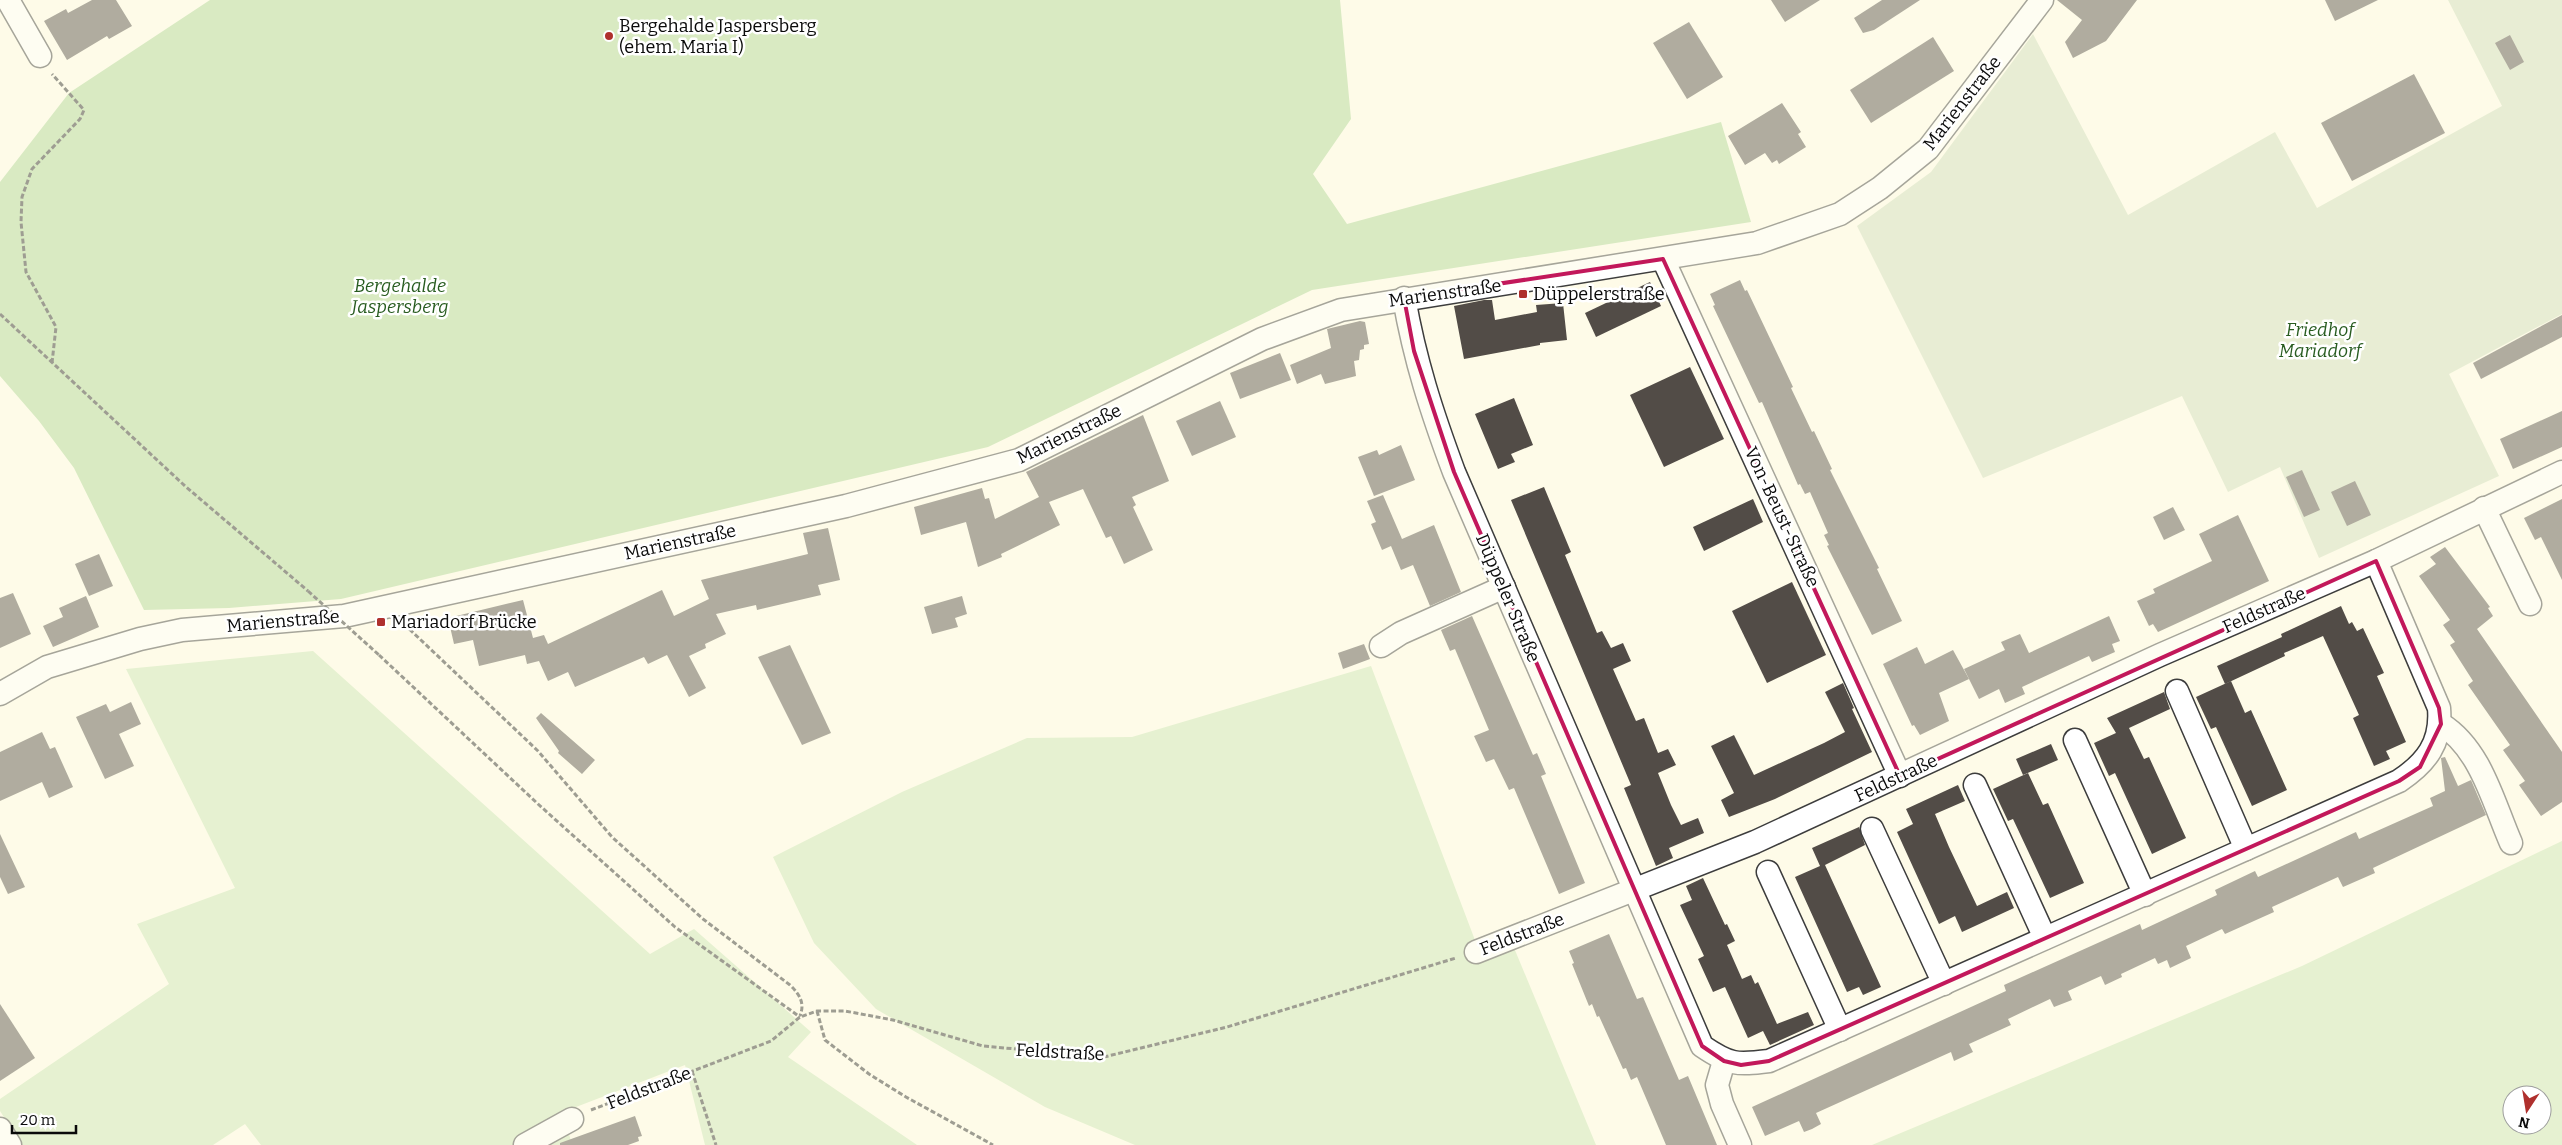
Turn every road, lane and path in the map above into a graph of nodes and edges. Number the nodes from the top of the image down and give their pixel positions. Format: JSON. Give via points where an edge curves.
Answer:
{"nodes":[{"id":1,"x":8,"y":0,"type":"edge"},
{"id":2,"x":2042,"y":0,"type":"edge"},
{"id":3,"x":40,"y":56,"type":"joint"},
{"id":4,"x":1663,"y":259,"type":"junction"},
{"id":5,"x":1404,"y":298,"type":"junction"},
{"id":6,"x":0,"y":314,"type":"edge"},
{"id":7,"x":52,"y":364,"type":"junction"},
{"id":8,"x":2562,"y":472,"type":"edge"},
{"id":9,"x":2484,"y":508,"type":"junction"},
{"id":10,"x":2376,"y":561,"type":"junction"},
{"id":11,"x":1504,"y":588,"type":"junction"},
{"id":12,"x":2530,"y":604,"type":"dead end"},
{"id":13,"x":385,"y":608,"type":"junction"},
{"id":14,"x":1381,"y":646,"type":"dead end"},
{"id":15,"x":2178,"y":691,"type":"dead end"},
{"id":16,"x":0,"y":694,"type":"edge"},
{"id":17,"x":2441,"y":724,"type":"junction"},
{"id":18,"x":2075,"y":740,"type":"dead end"},
{"id":19,"x":1900,"y":776,"type":"junction"},
{"id":20,"x":1975,"y":785,"type":"dead end"},
{"id":21,"x":1872,"y":829,"type":"dead end"},
{"id":22,"x":2511,"y":843,"type":"dead end"},
{"id":23,"x":2246,"y":849,"type":"junction"},
{"id":24,"x":1768,"y":872,"type":"dead end"},
{"id":25,"x":1635,"y":890,"type":"junction"},
{"id":26,"x":2145,"y":894,"type":"junction"},
{"id":27,"x":2045,"y":938,"type":"junction"},
{"id":28,"x":1476,"y":952,"type":"joint"},
{"id":29,"x":1944,"y":984,"type":"junction"},
{"id":30,"x":817,"y":1011,"type":"junction"},
{"id":31,"x":800,"y":1017,"type":"junction"},
{"id":32,"x":1840,"y":1030,"type":"junction"},
{"id":33,"x":1724,"y":1061,"type":"junction"},
{"id":34,"x":692,"y":1071,"type":"junction"},
{"id":35,"x":572,"y":1119,"type":"joint"},
{"id":36,"x":0,"y":1129,"type":"edge"},
{"id":37,"x":10,"y":1145,"type":"edge"},
{"id":38,"x":525,"y":1145,"type":"edge"},
{"id":39,"x":716,"y":1145,"type":"edge"},
{"id":40,"x":993,"y":1145,"type":"edge"},
{"id":41,"x":1740,"y":1145,"type":"edge"}],
"edges":[{"from":1,"to":3,"type":"street"},
{"from":2,"to":4,"type":"street","name":"Marienstraße","via":[[1928,149],[1880,188],[1840,214],[1757,243]]},
{"from":3,"to":7,"type":"path","via":[[56,80],[84,110],[80,119],[32,169],[22,197],[26,272],[56,327]]},
{"from":4,"to":5,"type":"street","name":"Marienstraße"},
{"from":4,"to":19,"type":"street","name":"Von-Beust-Straße"},
{"from":5,"to":11,"type":"street","name":"Düppeler Straße","via":[[1430,410]]},
{"from":5,"to":13,"type":"street","name":"Marienstraße","via":[[1341,310],[1262,338],[1019,460],[846,506]]},
{"from":6,"to":7,"type":"path"},
{"from":7,"to":31,"type":"path","bridge":true,"via":[[185,486],[379,655],[675,927]]},
{"from":8,"to":9,"type":"street","name":"Feldstraße"},
{"from":9,"to":10,"type":"street","name":"Feldstraße"},
{"from":9,"to":12,"type":"street"},
{"from":10,"to":17,"type":"street","via":[[2439,708]]},
{"from":10,"to":19,"type":"street","name":"Feldstraße","via":[[2160,655]]},
{"from":11,"to":14,"type":"street","via":[[1401,633]]},
{"from":11,"to":25,"type":"street","name":"Düppeler Straße"},
{"from":13,"to":16,"type":"street","name":"Marienstraße","via":[[344,616],[182,630],[140,639],[47,667]]},
{"from":13,"to":31,"type":"path","via":[[434,650],[538,751],[612,837],[702,919],[790,985],[799,995],[803,1007]]},
{"from":15,"to":23,"type":"street"},
{"from":17,"to":22,"type":"street","via":[[2453,732],[2472,755]]},
{"from":17,"to":23,"type":"street","via":[[2420,767],[2399,781]]},
{"from":18,"to":26,"type":"street"},
{"from":19,"to":25,"type":"street","name":"Feldstraße","via":[[1755,842]]},
{"from":20,"to":27,"type":"street"},
{"from":21,"to":29,"type":"street"},
{"from":23,"to":26,"type":"street"},
{"from":24,"to":32,"type":"street"},
{"from":25,"to":28,"type":"street","name":"Feldstraße"},
{"from":25,"to":33,"type":"street","name":"Düppeler Straße","via":[[1702,1046]]},
{"from":26,"to":27,"type":"street"},
{"from":27,"to":29,"type":"street"},
{"from":28,"to":30,"type":"path","name":"Feldstraße","via":[[1227,1027],[1104,1057],[983,1046],[894,1020],[845,1011]]},
{"from":29,"to":32,"type":"street"},
{"from":30,"to":31,"type":"path","name":"Feldstraße"},
{"from":30,"to":40,"type":"path","via":[[824,1040],[906,1097]]},
{"from":31,"to":34,"type":"path","name":"Feldstraße","via":[[771,1041]]},
{"from":32,"to":33,"type":"street","via":[[1769,1061],[1741,1065]]},
{"from":33,"to":41,"type":"street","via":[[1717,1086]]},
{"from":34,"to":35,"type":"path","name":"Feldstraße"},
{"from":34,"to":39,"type":"path"},
{"from":35,"to":38,"type":"street"},
{"from":36,"to":37,"type":"street"}]}
